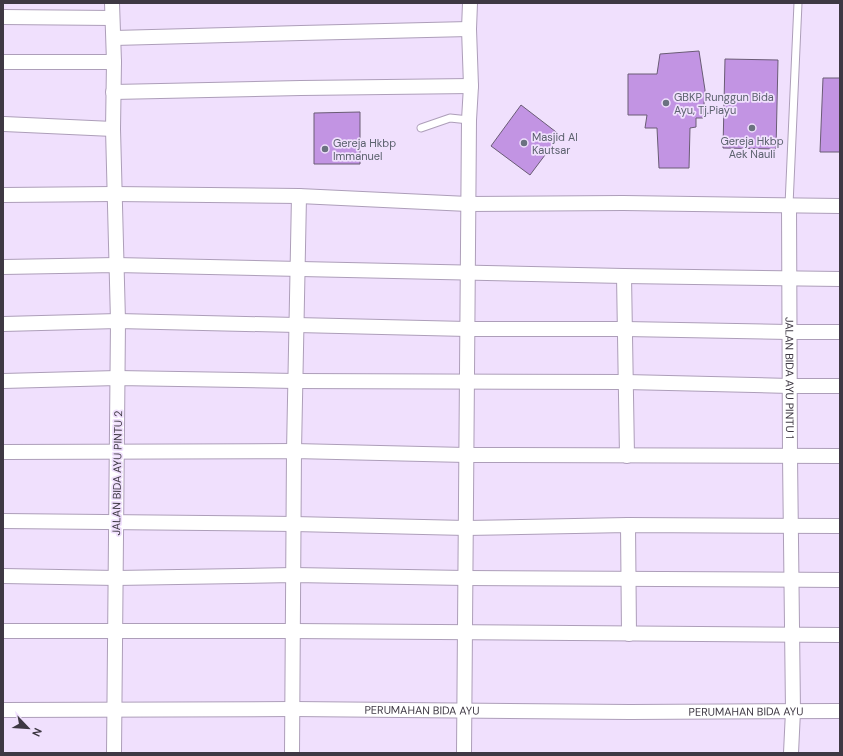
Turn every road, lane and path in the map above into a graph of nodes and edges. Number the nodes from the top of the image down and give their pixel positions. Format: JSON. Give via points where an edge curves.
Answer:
{"nodes":[{"id":1,"x":112,"y":3,"type":"edge"},
{"id":2,"x":470,"y":3,"type":"edge"},
{"id":3,"x":798,"y":3,"type":"edge"},
{"id":4,"x":3,"y":16,"type":"edge"},
{"id":5,"x":112,"y":18,"type":"junction"},
{"id":6,"x":469,"y":29,"type":"junction"},
{"id":7,"x":114,"y":38,"type":"junction"},
{"id":8,"x":3,"y":62,"type":"edge"},
{"id":9,"x":114,"y":62,"type":"junction"},
{"id":10,"x":471,"y":86,"type":"junction"},
{"id":11,"x":113,"y":92,"type":"junction"},
{"id":12,"x":469,"y":120,"type":"junction"},
{"id":13,"x":4,"y":124,"type":"dead end"},
{"id":14,"x":421,"y":128,"type":"dead end"},
{"id":15,"x":113,"y":129,"type":"junction"},
{"id":16,"x":114,"y":194,"type":"junction"},
{"id":17,"x":3,"y":195,"type":"edge"},
{"id":18,"x":299,"y":196,"type":"junction"},
{"id":19,"x":468,"y":204,"type":"junction"},
{"id":20,"x":789,"y":205,"type":"junction"},
{"id":21,"x":840,"y":206,"type":"edge"},
{"id":22,"x":116,"y":265,"type":"junction"},
{"id":23,"x":3,"y":267,"type":"edge"},
{"id":24,"x":298,"y":270,"type":"junction"},
{"id":25,"x":468,"y":273,"type":"junction"},
{"id":26,"x":624,"y":276,"type":"junction"},
{"id":27,"x":789,"y":278,"type":"junction"},
{"id":28,"x":840,"y":278,"type":"edge"},
{"id":29,"x":118,"y":321,"type":"junction"},
{"id":30,"x":3,"y":324,"type":"edge"},
{"id":31,"x":296,"y":325,"type":"junction"},
{"id":32,"x":467,"y":329,"type":"junction"},
{"id":33,"x":625,"y":329,"type":"junction"},
{"id":34,"x":789,"y":332,"type":"junction"},
{"id":35,"x":840,"y":332,"type":"edge"},
{"id":36,"x":118,"y":378,"type":"junction"},
{"id":37,"x":3,"y":381,"type":"edge"},
{"id":38,"x":295,"y":381,"type":"junction"},
{"id":39,"x":467,"y":382,"type":"junction"},
{"id":40,"x":626,"y":382,"type":"junction"},
{"id":41,"x":790,"y":386,"type":"junction"},
{"id":42,"x":840,"y":386,"type":"edge"},
{"id":43,"x":117,"y":451,"type":"junction"},
{"id":44,"x":294,"y":451,"type":"junction"},
{"id":45,"x":3,"y":452,"type":"edge"},
{"id":46,"x":466,"y":455,"type":"junction"},
{"id":47,"x":627,"y":456,"type":"junction"},
{"id":48,"x":790,"y":456,"type":"junction"},
{"id":49,"x":840,"y":456,"type":"edge"},
{"id":50,"x":3,"y":521,"type":"edge"},
{"id":51,"x":116,"y":522,"type":"junction"},
{"id":52,"x":294,"y":524,"type":"junction"},
{"id":53,"x":628,"y":525,"type":"junction"},
{"id":54,"x":791,"y":525,"type":"junction"},
{"id":55,"x":840,"y":526,"type":"edge"},
{"id":56,"x":466,"y":528,"type":"junction"},
{"id":57,"x":294,"y":575,"type":"junction"},
{"id":58,"x":3,"y":576,"type":"edge"},
{"id":59,"x":116,"y":578,"type":"junction"},
{"id":60,"x":465,"y":578,"type":"junction"},
{"id":61,"x":628,"y":579,"type":"junction"},
{"id":62,"x":840,"y":580,"type":"edge"},
{"id":63,"x":791,"y":581,"type":"junction"},
{"id":64,"x":3,"y":631,"type":"edge"},
{"id":65,"x":115,"y":631,"type":"junction"},
{"id":66,"x":293,"y":631,"type":"junction"},
{"id":67,"x":465,"y":633,"type":"junction"},
{"id":68,"x":629,"y":634,"type":"junction"},
{"id":69,"x":840,"y":635,"type":"edge"},
{"id":70,"x":792,"y":636,"type":"junction"},
{"id":71,"x":293,"y":709,"type":"junction"},
{"id":72,"x":3,"y":710,"type":"edge"},
{"id":73,"x":114,"y":710,"type":"junction"},
{"id":74,"x":464,"y":710,"type":"junction"},
{"id":75,"x":793,"y":711,"type":"junction"},
{"id":76,"x":840,"y":711,"type":"edge"},
{"id":77,"x":114,"y":753,"type":"edge"},
{"id":78,"x":292,"y":753,"type":"edge"},
{"id":79,"x":464,"y":753,"type":"edge"},
{"id":80,"x":792,"y":753,"type":"edge"}],
"edges":[{"from":1,"to":5,"type":"street","name":"JALAN BIDA AYU PINTU 2"},
{"from":2,"to":6,"type":"street"},
{"from":3,"to":20,"type":"lane","name":"JALAN BIDA AYU PINTU 1"},
{"from":4,"to":5,"type":"street"},
{"from":5,"to":7,"type":"street","name":"JALAN BIDA AYU PINTU 2"},
{"from":6,"to":7,"type":"street"},
{"from":6,"to":10,"type":"street"},
{"from":7,"to":9,"type":"street","name":"JALAN BIDA AYU PINTU 2"},
{"from":8,"to":9,"type":"street"},
{"from":9,"to":11,"type":"street","name":"JALAN BIDA AYU PINTU 2"},
{"from":10,"to":11,"type":"street"},
{"from":10,"to":12,"type":"street"},
{"from":11,"to":15,"type":"street","name":"JALAN BIDA AYU PINTU 2"},
{"from":12,"to":14,"type":"lane","via":[[450,118]]},
{"from":12,"to":19,"type":"street"},
{"from":13,"to":15,"type":"street"},
{"from":15,"to":16,"type":"street","name":"JALAN BIDA AYU PINTU 2"},
{"from":16,"to":17,"type":"street"},
{"from":16,"to":18,"type":"street"},
{"from":16,"to":22,"type":"street","name":"JALAN BIDA AYU PINTU 2"},
{"from":18,"to":19,"type":"street"},
{"from":18,"to":24,"type":"street"},
{"from":19,"to":20,"type":"street"},
{"from":19,"to":25,"type":"street"},
{"from":20,"to":21,"type":"street"},
{"from":20,"to":27,"type":"street","name":"JALAN BIDA AYU PINTU 1"},
{"from":22,"to":23,"type":"street"},
{"from":22,"to":24,"type":"street"},
{"from":22,"to":29,"type":"street","name":"JALAN BIDA AYU PINTU 2"},
{"from":24,"to":25,"type":"street"},
{"from":24,"to":31,"type":"street"},
{"from":25,"to":26,"type":"street"},
{"from":25,"to":32,"type":"street"},
{"from":26,"to":27,"type":"street"},
{"from":26,"to":33,"type":"street"},
{"from":27,"to":28,"type":"street"},
{"from":27,"to":34,"type":"street","name":"JALAN BIDA AYU PINTU 1"},
{"from":29,"to":30,"type":"street"},
{"from":29,"to":31,"type":"street"},
{"from":29,"to":36,"type":"street","name":"JALAN BIDA AYU PINTU 2"},
{"from":31,"to":32,"type":"street"},
{"from":31,"to":38,"type":"street"},
{"from":32,"to":33,"type":"street"},
{"from":32,"to":39,"type":"street"},
{"from":33,"to":34,"type":"street"},
{"from":33,"to":40,"type":"street"},
{"from":34,"to":35,"type":"street"},
{"from":34,"to":41,"type":"street","name":"JALAN BIDA AYU PINTU 1"},
{"from":36,"to":37,"type":"street"},
{"from":36,"to":38,"type":"street"},
{"from":36,"to":43,"type":"street","name":"JALAN BIDA AYU PINTU 2"},
{"from":38,"to":39,"type":"street"},
{"from":38,"to":44,"type":"street"},
{"from":39,"to":40,"type":"street"},
{"from":39,"to":46,"type":"street"},
{"from":40,"to":41,"type":"street"},
{"from":40,"to":47,"type":"street"},
{"from":41,"to":42,"type":"street"},
{"from":41,"to":48,"type":"street","name":"JALAN BIDA AYU PINTU 1"},
{"from":43,"to":44,"type":"street"},
{"from":43,"to":45,"type":"street"},
{"from":43,"to":51,"type":"street","name":"JALAN BIDA AYU PINTU 2"},
{"from":44,"to":46,"type":"street"},
{"from":44,"to":52,"type":"street"},
{"from":46,"to":47,"type":"street"},
{"from":46,"to":56,"type":"street"},
{"from":47,"to":48,"type":"street"},
{"from":48,"to":49,"type":"street"},
{"from":48,"to":54,"type":"street","name":"JALAN BIDA AYU PINTU 1"},
{"from":50,"to":51,"type":"street"},
{"from":51,"to":52,"type":"street"},
{"from":51,"to":59,"type":"street","name":"JALAN BIDA AYU PINTU 2"},
{"from":52,"to":56,"type":"street"},
{"from":52,"to":57,"type":"street"},
{"from":53,"to":54,"type":"street"},
{"from":53,"to":56,"type":"street"},
{"from":53,"to":61,"type":"street"},
{"from":54,"to":55,"type":"street"},
{"from":54,"to":63,"type":"street","name":"JALAN BIDA AYU PINTU 1"},
{"from":56,"to":60,"type":"street"},
{"from":57,"to":59,"type":"street"},
{"from":57,"to":60,"type":"street"},
{"from":57,"to":66,"type":"street"},
{"from":58,"to":59,"type":"street"},
{"from":59,"to":65,"type":"street","name":"JALAN BIDA AYU PINTU 2"},
{"from":60,"to":61,"type":"street"},
{"from":60,"to":67,"type":"street"},
{"from":61,"to":63,"type":"street"},
{"from":61,"to":68,"type":"street"},
{"from":62,"to":63,"type":"street"},
{"from":63,"to":70,"type":"street","name":"JALAN BIDA AYU PINTU 1"},
{"from":64,"to":65,"type":"street"},
{"from":65,"to":66,"type":"street"},
{"from":65,"to":73,"type":"street","name":"JALAN BIDA AYU PINTU 2"},
{"from":66,"to":67,"type":"street"},
{"from":66,"to":71,"type":"street"},
{"from":67,"to":68,"type":"street"},
{"from":67,"to":74,"type":"street"},
{"from":68,"to":70,"type":"street"},
{"from":69,"to":70,"type":"street"},
{"from":70,"to":75,"type":"street","name":"JALAN BIDA AYU PINTU 1"},
{"from":71,"to":73,"type":"street","name":"PERUMAHAN BIDA AYU"},
{"from":71,"to":74,"type":"street","name":"PERUMAHAN BIDA AYU"},
{"from":71,"to":78,"type":"street"},
{"from":72,"to":73,"type":"street","name":"PERUMAHAN BIDA AYU"},
{"from":73,"to":77,"type":"street","name":"JALAN BIDA AYU PINTU 2"},
{"from":74,"to":75,"type":"street","name":"PERUMAHAN BIDA AYU"},
{"from":74,"to":79,"type":"street"},
{"from":75,"to":76,"type":"street","name":"PERUMAHAN BIDA AYU"},
{"from":75,"to":80,"type":"street","name":"JALAN BIDA AYU PINTU 1"}]}
